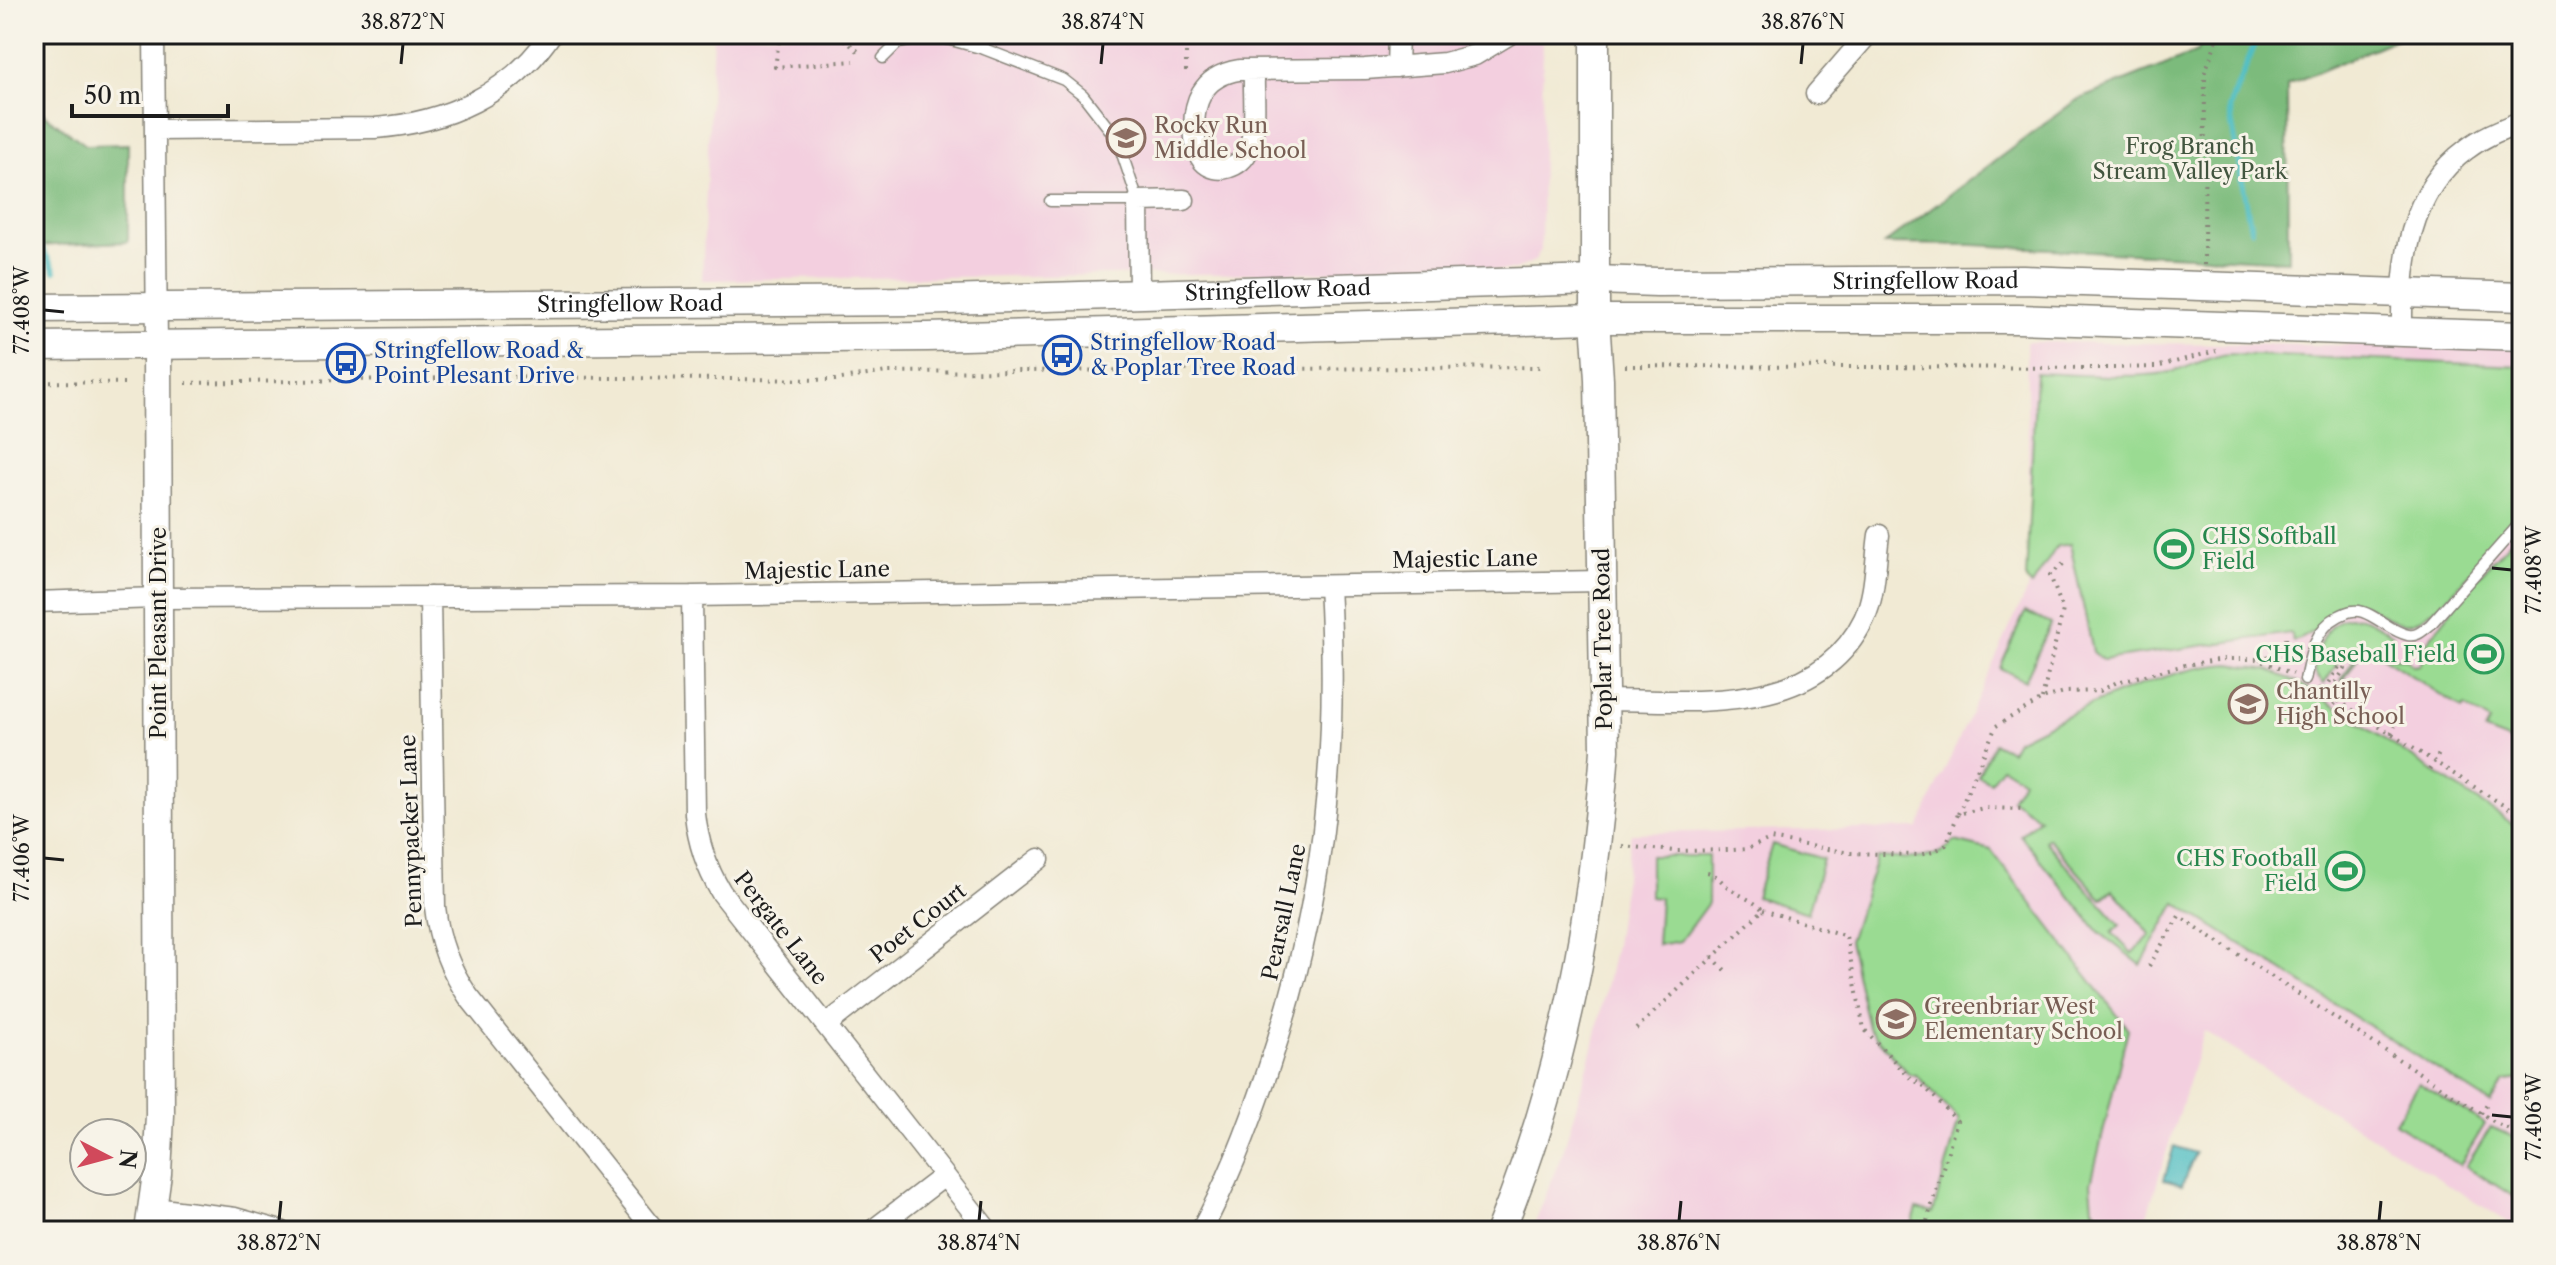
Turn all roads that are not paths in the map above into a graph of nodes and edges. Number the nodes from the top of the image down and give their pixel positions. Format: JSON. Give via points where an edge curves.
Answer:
{"nodes":[{"id":1,"x":154,"y":34,"type":"edge"},
{"id":2,"x":551,"y":34,"type":"edge"},
{"id":3,"x":1398,"y":34,"type":"edge"},
{"id":4,"x":1510,"y":34,"type":"edge"},
{"id":5,"x":1595,"y":34,"type":"edge"},
{"id":6,"x":1868,"y":34,"type":"edge"},
{"id":7,"x":883,"y":58,"type":"dead end"},
{"id":8,"x":1397,"y":67,"type":"junction"},
{"id":9,"x":1254,"y":71,"type":"junction"},
{"id":10,"x":1816,"y":94,"type":"dead end"},
{"id":11,"x":2522,"y":121,"type":"edge"},
{"id":12,"x":155,"y":130,"type":"junction"},
{"id":13,"x":1184,"y":200,"type":"dead end"},
{"id":14,"x":1050,"y":201,"type":"dead end"},
{"id":15,"x":1138,"y":201,"type":"junction"},
{"id":16,"x":1595,"y":280,"type":"junction"},
{"id":17,"x":2401,"y":291,"type":"junction"},
{"id":18,"x":2522,"y":297,"type":"edge"},
{"id":19,"x":158,"y":307,"type":"junction"},
{"id":20,"x":34,"y":308,"type":"edge"},
{"id":21,"x":1139,"y":313,"type":"junction"},
{"id":22,"x":1595,"y":319,"type":"junction"},
{"id":23,"x":2402,"y":332,"type":"junction"},
{"id":24,"x":2522,"y":336,"type":"edge"},
{"id":25,"x":34,"y":346,"type":"edge"},
{"id":26,"x":157,"y":346,"type":"junction"},
{"id":27,"x":2522,"y":521,"type":"edge"},
{"id":28,"x":1879,"y":535,"type":"dead end"},
{"id":29,"x":1601,"y":581,"type":"junction"},
{"id":30,"x":1329,"y":586,"type":"junction"},
{"id":31,"x":692,"y":596,"type":"junction"},
{"id":32,"x":430,"y":597,"type":"junction"},
{"id":33,"x":158,"y":598,"type":"junction"},
{"id":34,"x":34,"y":602,"type":"edge"},
{"id":35,"x":2305,"y":680,"type":"road end"},
{"id":36,"x":1603,"y":700,"type":"junction"},
{"id":37,"x":1039,"y":859,"type":"dead end"},
{"id":38,"x":827,"y":1024,"type":"junction"},
{"id":39,"x":944,"y":1176,"type":"junction"},
{"id":40,"x":151,"y":1220,"type":"edge"},
{"id":41,"x":281,"y":1231,"type":"edge"},
{"id":42,"x":655,"y":1231,"type":"edge"},
{"id":43,"x":872,"y":1231,"type":"edge"},
{"id":44,"x":988,"y":1231,"type":"edge"},
{"id":45,"x":1201,"y":1231,"type":"edge"},
{"id":46,"x":1500,"y":1231,"type":"edge"}],
"edges":[{"from":1,"to":12,"type":"street","name":"Point Pleasant Drive"},
{"from":2,"to":12,"type":"street","via":[[491,93],[434,119],[375,128]]},
{"from":3,"to":8,"type":"street"},
{"from":4,"to":8,"type":"street","via":[[1475,55]]},
{"from":5,"to":16,"type":"main road","name":"Poplar Tree Road"},
{"from":6,"to":10,"type":"street"},
{"from":7,"to":15,"type":"lane","via":[[898,43],[936,36],[1064,80],[1083,95],[1117,139]]},
{"from":8,"to":9,"type":"street"},
{"from":9,"to":9,"type":"street","via":[[1213,78],[1197,98],[1197,148],[1211,166],[1235,166],[1249,150]]},
{"from":11,"to":17,"type":"street","via":[[2468,147],[2436,178],[2415,217]]},
{"from":12,"to":19,"type":"street","name":"Point Pleasant Drive"},
{"from":13,"to":15,"type":"street"},
{"from":14,"to":15,"type":"lane"},
{"from":15,"to":21,"type":"street"},
{"from":16,"to":17,"type":"main road","name":"Stringfellow Road","via":[[2023,280]]},
{"from":16,"to":21,"type":"main road","name":"Stringfellow Road"},
{"from":16,"to":22,"type":"main road","name":"Poplar Tree Road"},
{"from":17,"to":18,"type":"main road","name":"Stringfellow Road"},
{"from":17,"to":23,"type":"street"},
{"from":19,"to":20,"type":"main road","name":"Stringfellow Road"},
{"from":19,"to":21,"type":"main road","name":"Stringfellow Road","via":[[900,301]]},
{"from":19,"to":26,"type":"street","name":"Point Pleasant Drive"},
{"from":21,"to":22,"type":"main road","name":"Stringfellow Road"},
{"from":21,"to":26,"type":"main road","name":"Stringfellow Road","via":[[928,337]]},
{"from":22,"to":23,"type":"main road","name":"Stringfellow Road","via":[[2018,319]]},
{"from":22,"to":29,"type":"main road","name":"Poplar Tree Road"},
{"from":23,"to":24,"type":"main road","name":"Stringfellow Road"},
{"from":25,"to":26,"type":"main road","name":"Stringfellow Road"},
{"from":26,"to":33,"type":"main road","name":"Point Pleasant Drive"},
{"from":27,"to":35,"type":"lane","via":[[2419,634],[2408,635],[2362,612],[2334,619],[2321,629]]},
{"from":28,"to":36,"type":"street","via":[[1865,617],[1840,653],[1805,680],[1749,697]]},
{"from":29,"to":30,"type":"street","name":"Majestic Lane"},
{"from":29,"to":36,"type":"main road","name":"Poplar Tree Road"},
{"from":30,"to":31,"type":"street","name":"Majestic Lane"},
{"from":30,"to":45,"type":"street","name":"Pearsall Lane","via":[[1330,775],[1311,915],[1256,1104]]},
{"from":31,"to":32,"type":"street","name":"Majestic Lane"},
{"from":31,"to":38,"type":"street","name":"Pergate Lane","via":[[695,814],[703,855],[721,892]]},
{"from":32,"to":33,"type":"street","name":"Majestic Lane"},
{"from":32,"to":42,"type":"street","name":"Pennypacker Lane","via":[[435,907],[441,946],[468,996]]},
{"from":33,"to":34,"type":"street","name":"Majestic Lane"},
{"from":33,"to":40,"type":"main road","name":"Point Pleasant Drive","via":[[160,1115]]},
{"from":36,"to":46,"type":"main road","name":"Poplar Tree Road","via":[[1601,810],[1582,955],[1548,1096]]},
{"from":37,"to":38,"type":"street","name":"Poet Court"},
{"from":38,"to":39,"type":"street","name":"Pergate Lane"},
{"from":39,"to":43,"type":"street"},
{"from":39,"to":44,"type":"street","name":"Pergate Lane"},
{"from":40,"to":41,"type":"street","via":[[235,1218]]}]}
